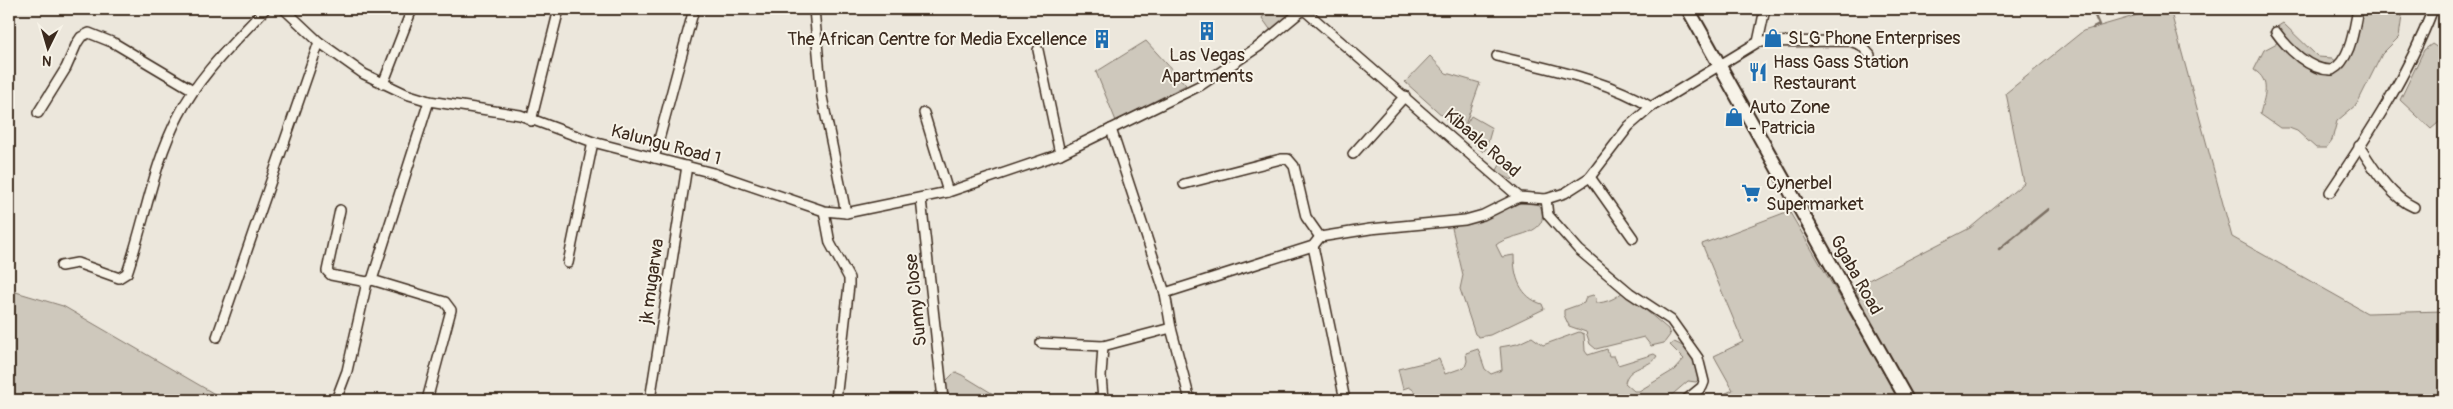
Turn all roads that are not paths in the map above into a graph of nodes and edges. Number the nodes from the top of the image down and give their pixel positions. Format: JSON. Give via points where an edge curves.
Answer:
{"nodes":[{"id":1,"x":265,"y":9,"type":"edge"},
{"id":2,"x":284,"y":9,"type":"edge"},
{"id":3,"x":412,"y":9,"type":"edge"},
{"id":4,"x":560,"y":9,"type":"edge"},
{"id":5,"x":694,"y":9,"type":"edge"},
{"id":6,"x":814,"y":9,"type":"edge"},
{"id":7,"x":1303,"y":9,"type":"edge"},
{"id":8,"x":1688,"y":9,"type":"edge"},
{"id":9,"x":1765,"y":9,"type":"edge"},
{"id":10,"x":2358,"y":9,"type":"edge"},
{"id":11,"x":2434,"y":9,"type":"edge"},
{"id":12,"x":2276,"y":32,"type":"dead end"},
{"id":13,"x":319,"y":42,"type":"junction"},
{"id":14,"x":1758,"y":42,"type":"junction"},
{"id":15,"x":1038,"y":50,"type":"dead end"},
{"id":16,"x":1870,"y":55,"type":"dead end"},
{"id":17,"x":1496,"y":56,"type":"dead end"},
{"id":18,"x":1720,"y":67,"type":"junction"},
{"id":19,"x":383,"y":84,"type":"junction"},
{"id":20,"x":193,"y":90,"type":"junction"},
{"id":21,"x":1405,"y":96,"type":"junction"},
{"id":22,"x":429,"y":101,"type":"junction"},
{"id":23,"x":1651,"y":107,"type":"junction"},
{"id":24,"x":38,"y":113,"type":"dead end"},
{"id":25,"x":924,"y":113,"type":"dead end"},
{"id":26,"x":531,"y":121,"type":"junction"},
{"id":27,"x":1111,"y":129,"type":"junction"},
{"id":28,"x":593,"y":142,"type":"junction"},
{"id":29,"x":2359,"y":146,"type":"junction"},
{"id":30,"x":1060,"y":154,"type":"junction"},
{"id":31,"x":1353,"y":154,"type":"dead end"},
{"id":32,"x":654,"y":158,"type":"junction"},
{"id":33,"x":687,"y":166,"type":"junction"},
{"id":34,"x":1590,"y":177,"type":"junction"},
{"id":35,"x":1184,"y":184,"type":"dead end"},
{"id":36,"x":948,"y":192,"type":"junction"},
{"id":37,"x":2330,"y":192,"type":"dead end"},
{"id":38,"x":1519,"y":197,"type":"junction"},
{"id":39,"x":921,"y":199,"type":"junction"},
{"id":40,"x":1546,"y":199,"type":"junction"},
{"id":41,"x":2414,"y":207,"type":"dead end"},
{"id":42,"x":340,"y":210,"type":"dead end"},
{"id":43,"x":824,"y":211,"type":"junction"},
{"id":44,"x":846,"y":213,"type":"junction"},
{"id":45,"x":1320,"y":237,"type":"junction"},
{"id":46,"x":1633,"y":238,"type":"dead end"},
{"id":47,"x":1313,"y":246,"type":"junction"},
{"id":48,"x":568,"y":263,"type":"dead end"},
{"id":49,"x":61,"y":266,"type":"dead end"},
{"id":50,"x":369,"y":281,"type":"junction"},
{"id":51,"x":1165,"y":293,"type":"junction"},
{"id":52,"x":1171,"y":328,"type":"junction"},
{"id":53,"x":217,"y":337,"type":"dead end"},
{"id":54,"x":1041,"y":343,"type":"dead end"},
{"id":55,"x":1103,"y":346,"type":"junction"},
{"id":56,"x":943,"y":399,"type":"dead end"},
{"id":57,"x":336,"y":400,"type":"edge"},
{"id":58,"x":427,"y":400,"type":"edge"},
{"id":59,"x":650,"y":400,"type":"edge"},
{"id":60,"x":836,"y":400,"type":"edge"},
{"id":61,"x":1102,"y":400,"type":"edge"},
{"id":62,"x":1190,"y":400,"type":"edge"},
{"id":63,"x":1345,"y":400,"type":"edge"},
{"id":64,"x":1686,"y":400,"type":"edge"},
{"id":65,"x":1907,"y":400,"type":"edge"}],
"edges":[{"from":1,"to":20,"type":"street"},
{"from":2,"to":13,"type":"street","name":"Kalungu Road 1"},
{"from":3,"to":19,"type":"street"},
{"from":4,"to":26,"type":"street"},
{"from":5,"to":32,"type":"street"},
{"from":6,"to":44,"type":"street","via":[[821,90]]},
{"from":7,"to":21,"type":"street","name":"Kibaale Road"},
{"from":7,"to":27,"type":"street","name":"Kalungu Road 1","via":[[1284,27],[1226,69]]},
{"from":8,"to":18,"type":"main road","name":"Ggaba Road"},
{"from":9,"to":14,"type":"street"},
{"from":10,"to":12,"type":"street","via":[[2348,50],[2342,62],[2332,70],[2320,70],[2310,65]]},
{"from":11,"to":29,"type":"street","via":[[2399,84]]},
{"from":13,"to":19,"type":"street","name":"Kalungu Road 1"},
{"from":13,"to":53,"type":"street"},
{"from":14,"to":16,"type":"street","via":[[1850,41],[1861,45]]},
{"from":14,"to":18,"type":"street","name":"Kibaale Road"},
{"from":15,"to":30,"type":"street"},
{"from":17,"to":23,"type":"street","via":[[1603,86]]},
{"from":18,"to":23,"type":"street","name":"Kibaale Road"},
{"from":18,"to":65,"type":"main road","name":"Ggaba Road"},
{"from":19,"to":22,"type":"street","name":"Kalungu Road 1"},
{"from":20,"to":24,"type":"street","via":[[114,43],[89,33],[81,36],[66,68]]},
{"from":20,"to":49,"type":"street","via":[[178,116],[153,179],[126,273],[119,278],[77,263]]},
{"from":21,"to":31,"type":"street"},
{"from":21,"to":38,"type":"street","name":"Kibaale Road"},
{"from":22,"to":26,"type":"street","name":"Kalungu Road 1","via":[[520,115]]},
{"from":22,"to":50,"type":"street"},
{"from":23,"to":34,"type":"street","name":"Kibaale Road","via":[[1629,126]]},
{"from":25,"to":36,"type":"street"},
{"from":26,"to":28,"type":"street","name":"Kalungu Road 1"},
{"from":27,"to":30,"type":"street","name":"Kalungu Road 1"},
{"from":27,"to":51,"type":"street"},
{"from":28,"to":32,"type":"street","name":"Kalungu Road 1"},
{"from":28,"to":48,"type":"street"},
{"from":29,"to":37,"type":"street"},
{"from":29,"to":41,"type":"street","via":[[2402,202]]},
{"from":30,"to":36,"type":"street","name":"Kalungu Road 1"},
{"from":32,"to":33,"type":"street","name":"Kalungu Road 1"},
{"from":33,"to":43,"type":"street","name":"Kalungu Road 1"},
{"from":33,"to":59,"type":"street","name":"jk mugarwa"},
{"from":34,"to":40,"type":"street","name":"Kibaale Road","via":[[1565,193]]},
{"from":34,"to":46,"type":"street"},
{"from":35,"to":45,"type":"street","via":[[1288,159],[1294,166],[1306,217]]},
{"from":36,"to":39,"type":"street","name":"Kalungu Road 1"},
{"from":38,"to":40,"type":"street","name":"Kibaale Road"},
{"from":38,"to":45,"type":"street","via":[[1483,216],[1465,220]]},
{"from":39,"to":44,"type":"street","name":"Kalungu Road 1"},
{"from":39,"to":56,"type":"street","name":"Sunny Close"},
{"from":40,"to":64,"type":"street","via":[[1548,215],[1579,250],[1630,293],[1671,320],[1698,358],[1704,382]]},
{"from":42,"to":50,"type":"street","via":[[327,271],[331,275]]},
{"from":43,"to":44,"type":"street","name":"Kalungu Road 1"},
{"from":43,"to":60,"type":"street","via":[[830,243],[849,285]]},
{"from":45,"to":47,"type":"street"},
{"from":47,"to":51,"type":"street"},
{"from":47,"to":63,"type":"street"},
{"from":50,"to":57,"type":"street","via":[[347,372]]},
{"from":50,"to":58,"type":"street","via":[[450,306]]},
{"from":51,"to":52,"type":"street"},
{"from":52,"to":55,"type":"street"},
{"from":52,"to":62,"type":"street"},
{"from":54,"to":55,"type":"street"},
{"from":55,"to":61,"type":"street"}]}
